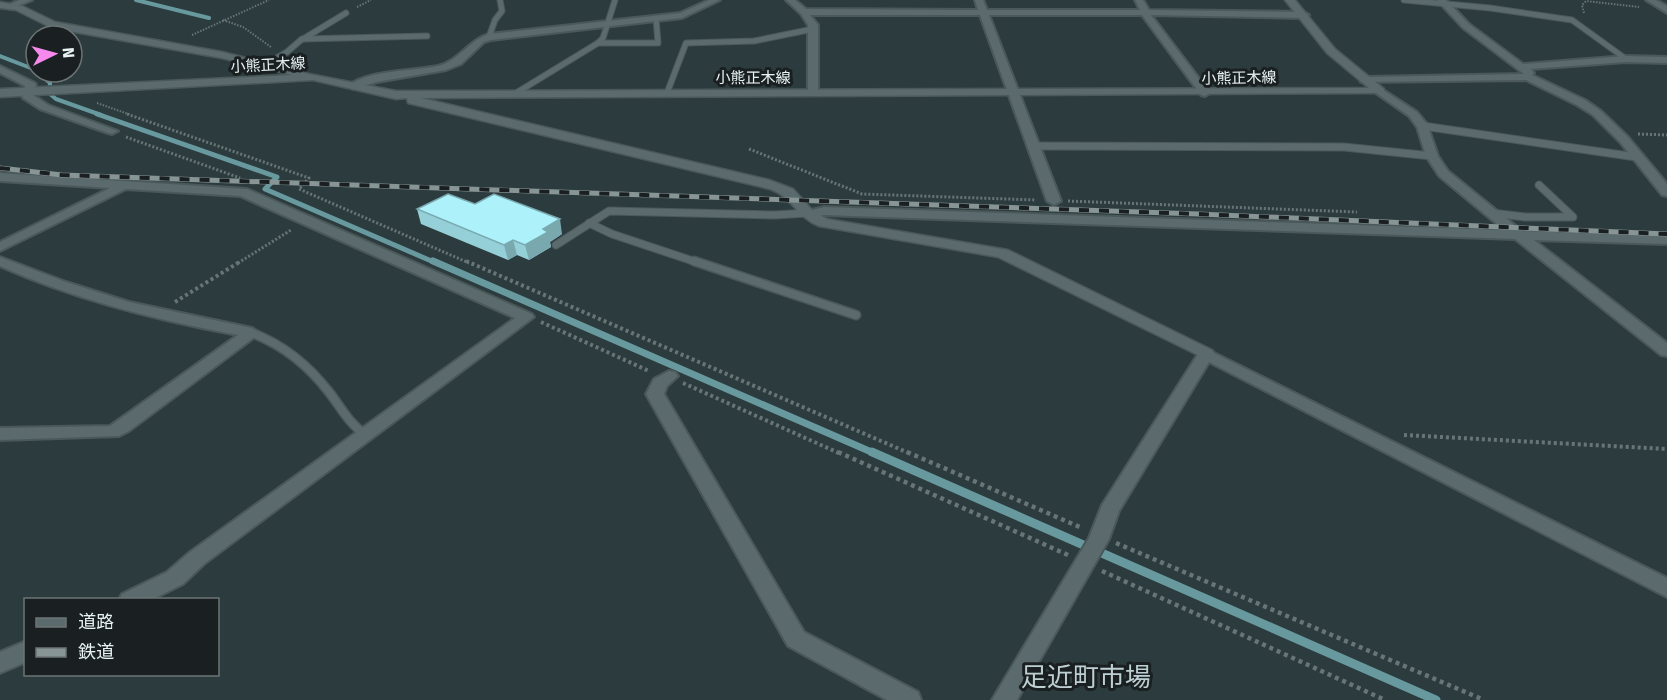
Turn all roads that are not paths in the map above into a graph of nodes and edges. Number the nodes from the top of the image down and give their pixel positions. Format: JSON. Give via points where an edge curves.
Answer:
{"nodes":[{"id":1,"x":28,"y":0,"type":"edge"},
{"id":2,"x":500,"y":0,"type":"edge"},
{"id":3,"x":615,"y":0,"type":"edge"},
{"id":4,"x":716,"y":0,"type":"edge"},
{"id":5,"x":790,"y":0,"type":"edge"},
{"id":6,"x":979,"y":0,"type":"edge"},
{"id":7,"x":1139,"y":0,"type":"edge"},
{"id":8,"x":1290,"y":0,"type":"edge"},
{"id":9,"x":1404,"y":0,"type":"edge"},
{"id":10,"x":1442,"y":2,"type":"edge"},
{"id":11,"x":1647,"y":4,"type":"edge"},
{"id":12,"x":5,"y":6,"type":"edge"},
{"id":13,"x":1667,"y":10,"type":"edge"},
{"id":14,"x":804,"y":12,"type":"junction"},
{"id":15,"x":984,"y":12,"type":"junction"},
{"id":16,"x":1144,"y":12,"type":"junction"},
{"id":17,"x":346,"y":13,"type":"dead end"},
{"id":18,"x":1304,"y":15,"type":"junction"},
{"id":19,"x":656,"y":18,"type":"junction"},
{"id":20,"x":606,"y":24,"type":"junction"},
{"id":21,"x":813,"y":29,"type":"junction"},
{"id":22,"x":427,"y":36,"type":"dead end"},
{"id":23,"x":489,"y":37,"type":"junction"},
{"id":24,"x":302,"y":39,"type":"junction"},
{"id":25,"x":598,"y":43,"type":"junction"},
{"id":26,"x":1626,"y":59,"type":"junction"},
{"id":27,"x":1667,"y":60,"type":"edge"},
{"id":28,"x":266,"y":64,"type":"junction"},
{"id":29,"x":1520,"y":67,"type":"junction"},
{"id":30,"x":0,"y":69,"type":"edge"},
{"id":31,"x":313,"y":77,"type":"junction"},
{"id":32,"x":1528,"y":77,"type":"junction"},
{"id":33,"x":1365,"y":80,"type":"junction"},
{"id":34,"x":353,"y":86,"type":"junction"},
{"id":35,"x":34,"y":91,"type":"junction"},
{"id":36,"x":1380,"y":91,"type":"junction"},
{"id":37,"x":0,"y":93,"type":"edge"},
{"id":38,"x":516,"y":93,"type":"junction"},
{"id":39,"x":667,"y":93,"type":"junction"},
{"id":40,"x":813,"y":93,"type":"junction"},
{"id":41,"x":1015,"y":93,"type":"junction"},
{"id":42,"x":1205,"y":93,"type":"junction"},
{"id":43,"x":396,"y":95,"type":"junction"},
{"id":44,"x":1423,"y":126,"type":"junction"},
{"id":45,"x":112,"y":131,"type":"road end"},
{"id":46,"x":1035,"y":146,"type":"junction"},
{"id":47,"x":1432,"y":156,"type":"junction"},
{"id":48,"x":1636,"y":157,"type":"junction"},
{"id":49,"x":0,"y":177,"type":"edge"},
{"id":50,"x":1539,"y":185,"type":"dead end"},
{"id":51,"x":122,"y":186,"type":"junction"},
{"id":52,"x":1667,"y":192,"type":"edge"},
{"id":53,"x":1054,"y":201,"type":"road end"},
{"id":54,"x":1491,"y":213,"type":"junction"},
{"id":55,"x":808,"y":214,"type":"junction"},
{"id":56,"x":589,"y":223,"type":"junction"},
{"id":57,"x":1521,"y":235,"type":"junction"},
{"id":58,"x":1667,"y":240,"type":"edge"},
{"id":59,"x":556,"y":244,"type":"dead end"},
{"id":60,"x":0,"y":247,"type":"edge"},
{"id":61,"x":0,"y":261,"type":"edge"},
{"id":62,"x":856,"y":315,"type":"dead end"},
{"id":63,"x":252,"y":333,"type":"junction"},
{"id":64,"x":1667,"y":351,"type":"edge"},
{"id":65,"x":1206,"y":354,"type":"junction"},
{"id":66,"x":668,"y":377,"type":"road end"},
{"id":67,"x":0,"y":434,"type":"edge"},
{"id":68,"x":365,"y":434,"type":"junction"},
{"id":69,"x":1667,"y":588,"type":"edge"},
{"id":70,"x":134,"y":598,"type":"edge"},
{"id":71,"x":24,"y":652,"type":"edge"},
{"id":72,"x":0,"y":663,"type":"edge"},
{"id":73,"x":909,"y":700,"type":"edge"},
{"id":74,"x":1004,"y":700,"type":"edge"}],
"edges":[{"from":1,"to":12,"type":"street"},
{"from":2,"to":23,"type":"lane","via":[[502,11]]},
{"from":3,"to":20,"type":"lane"},
{"from":4,"to":19,"type":"street","via":[[682,15]]},
{"from":5,"to":14,"type":"street"},
{"from":6,"to":15,"type":"street"},
{"from":7,"to":16,"type":"street"},
{"from":8,"to":18,"type":"main road"},
{"from":9,"to":10,"type":"lane"},
{"from":10,"to":26,"type":"lane","via":[[1572,21]]},
{"from":10,"to":29,"type":"street","via":[[1466,26]]},
{"from":11,"to":13,"type":"street"},
{"from":12,"to":28,"type":"main road","via":[[20,8],[52,25]]},
{"from":14,"to":15,"type":"street"},
{"from":14,"to":21,"type":"street"},
{"from":15,"to":16,"type":"street"},
{"from":15,"to":41,"type":"street"},
{"from":16,"to":18,"type":"street"},
{"from":16,"to":42,"type":"street"},
{"from":17,"to":24,"type":"lane"},
{"from":18,"to":33,"type":"main road","via":[[1331,51]]},
{"from":19,"to":20,"type":"street"},
{"from":19,"to":25,"type":"lane","via":[[658,43]]},
{"from":20,"to":23,"type":"street"},
{"from":20,"to":25,"type":"lane"},
{"from":21,"to":39,"type":"lane","via":[[754,41],[686,43]]},
{"from":21,"to":40,"type":"street"},
{"from":22,"to":24,"type":"lane"},
{"from":23,"to":34,"type":"street","via":[[457,62],[442,68]]},
{"from":24,"to":28,"type":"lane"},
{"from":25,"to":38,"type":"lane"},
{"from":26,"to":27,"type":"street"},
{"from":26,"to":29,"type":"street"},
{"from":28,"to":31,"type":"main road"},
{"from":29,"to":32,"type":"street","via":[[1529,73]]},
{"from":30,"to":35,"type":"street","via":[[31,85]]},
{"from":31,"to":34,"type":"main road","name":"小熊正木線"},
{"from":31,"to":35,"type":"main road","name":"小熊正木線"},
{"from":32,"to":33,"type":"street"},
{"from":32,"to":48,"type":"street","via":[[1598,114]]},
{"from":33,"to":36,"type":"main road"},
{"from":34,"to":43,"type":"main road","name":"小熊正木線"},
{"from":35,"to":37,"type":"main road","name":"小熊正木線"},
{"from":35,"to":45,"type":"street","via":[[27,96],[44,107]]},
{"from":36,"to":42,"type":"main road","name":"小熊正木線"},
{"from":36,"to":44,"type":"street"},
{"from":38,"to":39,"type":"main road","name":"小熊正木線"},
{"from":38,"to":43,"type":"main road","name":"小熊正木線"},
{"from":39,"to":40,"type":"main road","name":"小熊正木線"},
{"from":40,"to":41,"type":"main road","name":"小熊正木線"},
{"from":41,"to":42,"type":"main road","name":"小熊正木線"},
{"from":41,"to":46,"type":"street"},
{"from":43,"to":55,"type":"main road","via":[[764,183],[790,193]]},
{"from":44,"to":47,"type":"street"},
{"from":44,"to":48,"type":"lane"},
{"from":46,"to":47,"type":"lane","via":[[1344,147]]},
{"from":46,"to":53,"type":"street"},
{"from":47,"to":54,"type":"street","via":[[1454,184]]},
{"from":48,"to":52,"type":"street"},
{"from":49,"to":51,"type":"street"},
{"from":50,"to":54,"type":"lane","via":[[1573,217],[1525,218]]},
{"from":51,"to":60,"type":"street"},
{"from":51,"to":68,"type":"street","via":[[242,192],[526,317]]},
{"from":54,"to":57,"type":"street"},
{"from":55,"to":56,"type":"lane","via":[[609,211]]},
{"from":55,"to":57,"type":"street","via":[[836,211]]},
{"from":55,"to":65,"type":"main road","via":[[815,220],[839,226],[1002,253]]},
{"from":56,"to":59,"type":"lane"},
{"from":56,"to":62,"type":"lane"},
{"from":57,"to":58,"type":"street"},
{"from":57,"to":64,"type":"street"},
{"from":61,"to":63,"type":"street","via":[[88,295]]},
{"from":63,"to":67,"type":"street","via":[[113,432]]},
{"from":63,"to":68,"type":"lane","via":[[298,358],[319,377]]},
{"from":65,"to":69,"type":"street"},
{"from":65,"to":74,"type":"street","via":[[1109,510],[1086,562]]},
{"from":66,"to":73,"type":"street","via":[[655,394],[796,639]]},
{"from":68,"to":70,"type":"street","via":[[175,578]]},
{"from":71,"to":72,"type":"street"}]}
